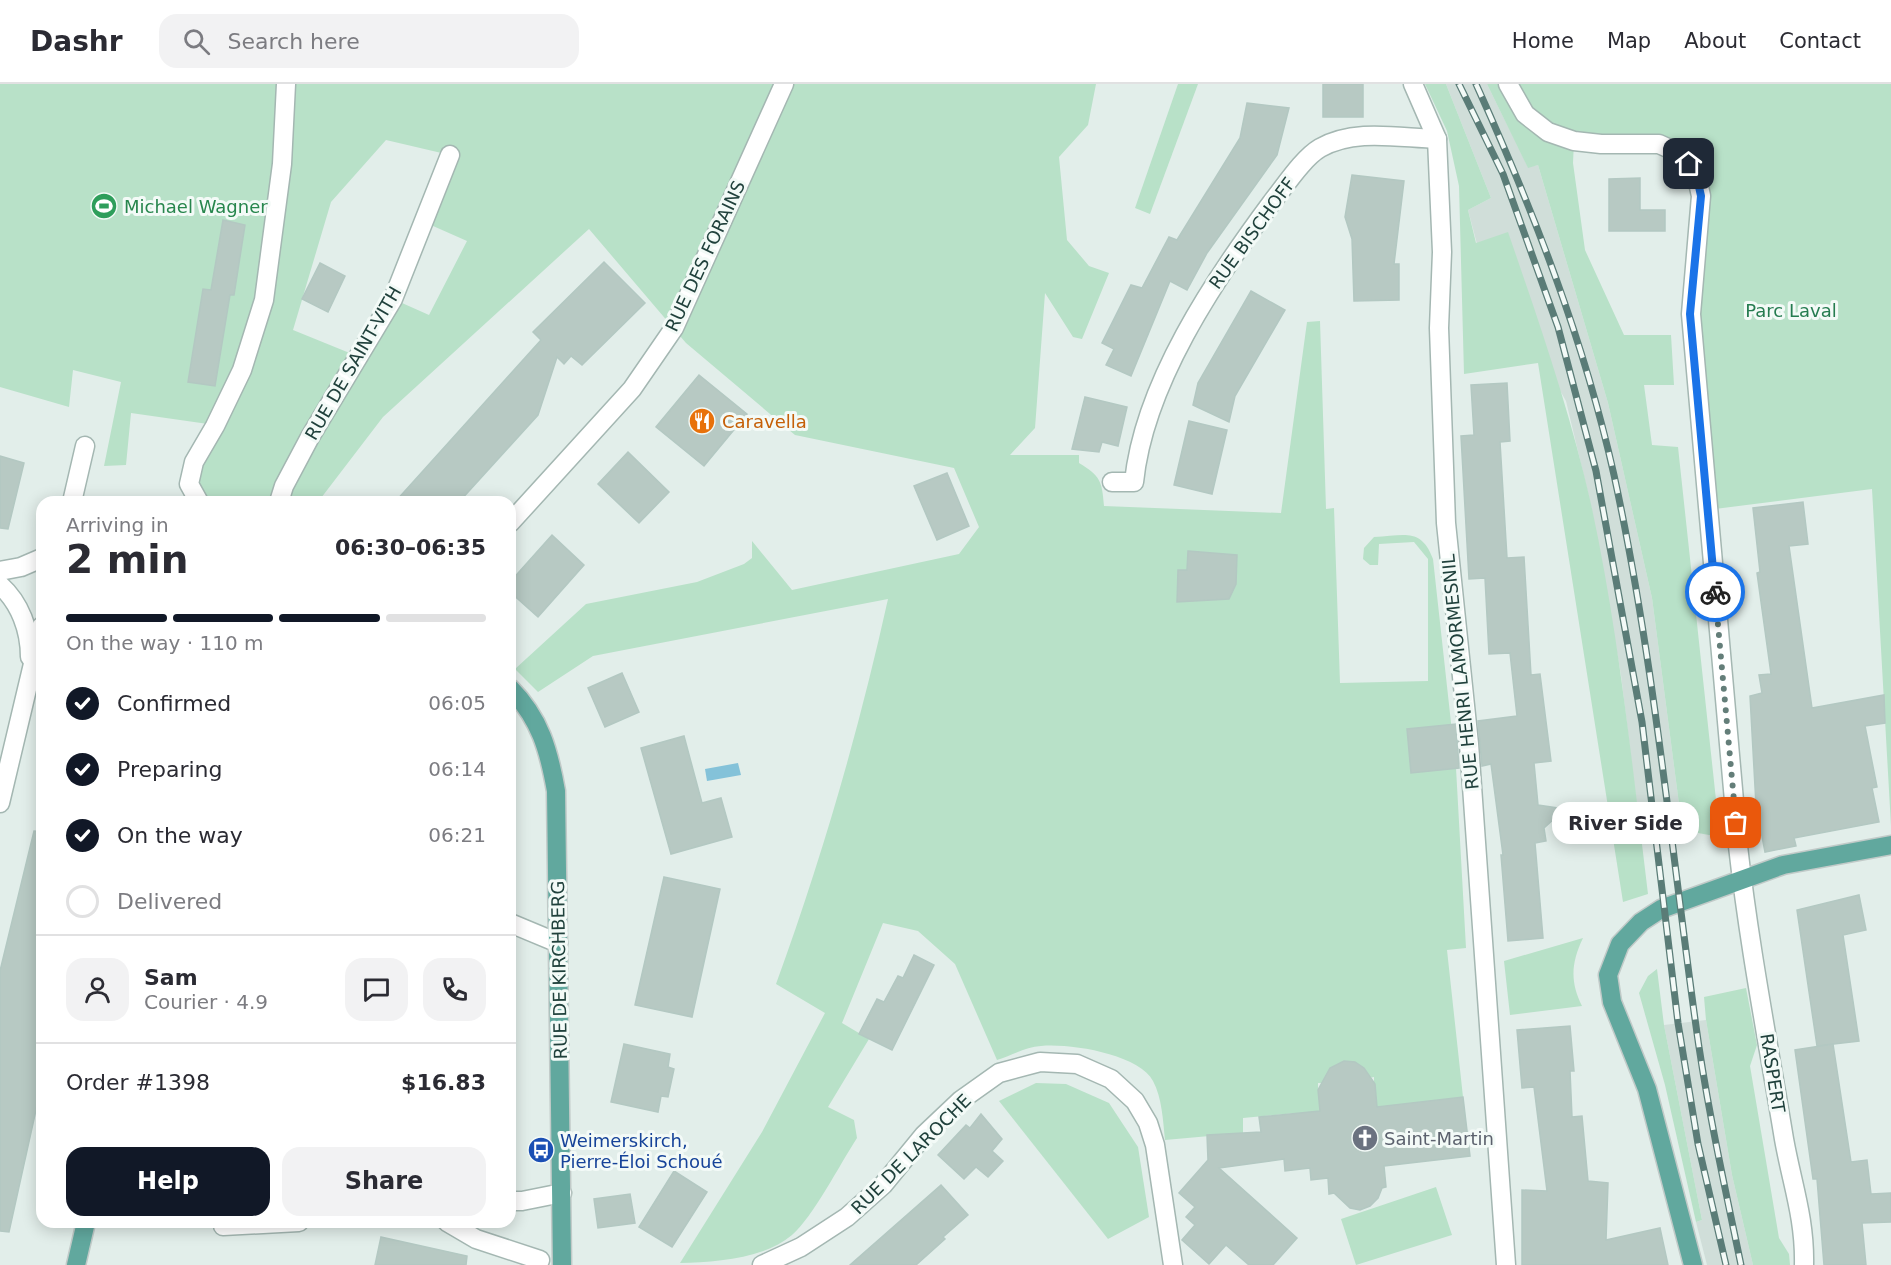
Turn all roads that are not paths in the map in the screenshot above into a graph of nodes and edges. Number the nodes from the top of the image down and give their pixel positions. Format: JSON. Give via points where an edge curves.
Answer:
{"nodes":[{"id":1,"x":286,"y":84,"type":"edge"},
{"id":2,"x":784,"y":84,"type":"edge"},
{"id":3,"x":1413,"y":84,"type":"edge"},
{"id":4,"x":1508,"y":84,"type":"edge"},
{"id":5,"x":1437,"y":139,"type":"junction"},
{"id":6,"x":450,"y":155,"type":"dead end"},
{"id":7,"x":85,"y":446,"type":"dead end"},
{"id":8,"x":1112,"y":482,"type":"dead end"},
{"id":9,"x":73,"y":496,"type":"edge"},
{"id":10,"x":196,"y":496,"type":"edge"},
{"id":11,"x":281,"y":496,"type":"edge"},
{"id":12,"x":516,"y":516,"type":"edge"},
{"id":13,"x":36,"y":561,"type":"edge"},
{"id":14,"x":0,"y":571,"type":"edge"},
{"id":15,"x":0,"y":585,"type":"edge"},
{"id":16,"x":36,"y":651,"type":"edge"},
{"id":17,"x":27,"y":689,"type":"junction"},
{"id":18,"x":516,"y":696,"type":"edge"},
{"id":19,"x":0,"y":803,"type":"edge"},
{"id":20,"x":1891,"y":845,"type":"edge"},
{"id":21,"x":1742,"y":880,"type":"junction"},
{"id":22,"x":516,"y":926,"type":"edge"},
{"id":23,"x":558,"y":943,"type":"junction"},
{"id":24,"x":562,"y":1193,"type":"junction"},
{"id":25,"x":516,"y":1201,"type":"edge"},
{"id":26,"x":85,"y":1228,"type":"edge"},
{"id":27,"x":457,"y":1228,"type":"edge"},
{"id":28,"x":540,"y":1260,"type":"dead end"},
{"id":29,"x":76,"y":1265,"type":"edge"},
{"id":30,"x":562,"y":1265,"type":"edge"},
{"id":31,"x":762,"y":1265,"type":"edge"},
{"id":32,"x":1173,"y":1265,"type":"edge"},
{"id":33,"x":1506,"y":1265,"type":"edge"},
{"id":34,"x":1693,"y":1265,"type":"edge"},
{"id":35,"x":1804,"y":1265,"type":"edge"}],
"edges":[{"from":1,"to":10,"type":"street","via":[[282,164],[264,300],[242,370],[194,462],[189,484]]},
{"from":2,"to":12,"type":"street","name":"RUE DES FORAINS","via":[[674,328],[632,388]]},
{"from":3,"to":5,"type":"street","name":"RUE HENRI LAMORMESNIL"},
{"from":4,"to":21,"type":"street","name":"RASPERT","via":[[1526,114],[1548,132],[1574,141],[1601,144],[1659,144],[1681,154],[1696,173],[1701,196],[1690,314]]},
{"from":5,"to":8,"type":"street","name":"RUE BISCHOFF","via":[[1348,136],[1318,148],[1229,260],[1190,325],[1158,394],[1137,457],[1134,482]]},
{"from":5,"to":33,"type":"street","name":"RUE HENRI LAMORMESNIL","via":[[1446,523],[1469,744]]},
{"from":6,"to":11,"type":"street","name":"RUE DE SAINT-VITH","via":[[393,299],[310,437]]},
{"from":7,"to":9,"type":"street"},
{"from":13,"to":14,"type":"street"},
{"from":15,"to":17,"type":"street","via":[[24,618],[30,654]]},
{"from":16,"to":17,"type":"street"},
{"from":17,"to":19,"type":"street"},
{"from":18,"to":23,"type":"main road","name":"RUE DE KIRCHBERG","via":[[535,720],[550,754],[556,791]]},
{"from":20,"to":21,"type":"main road","via":[[1783,865]]},
{"from":21,"to":34,"type":"main road","via":[[1661,909],[1641,922],[1620,944],[1608,975],[1612,1002],[1647,1089]]},
{"from":21,"to":35,"type":"street","name":"RASPERT","via":[[1788,1164],[1801,1214]]},
{"from":22,"to":23,"type":"street"},
{"from":23,"to":24,"type":"main road","name":"RUE DE KIRCHBERG"},
{"from":24,"to":25,"type":"street"},
{"from":24,"to":30,"type":"main road","name":"RUE DE KIRCHBERG"},
{"from":26,"to":29,"type":"main road"},
{"from":27,"to":28,"type":"street","via":[[476,1239]]},
{"from":31,"to":32,"type":"street","name":"RUE DE LAROCHE","via":[[801,1247],[847,1217],[883,1185],[924,1135],[961,1100],[999,1073],[1040,1062],[1077,1064],[1111,1079],[1135,1101],[1155,1145]]}]}
